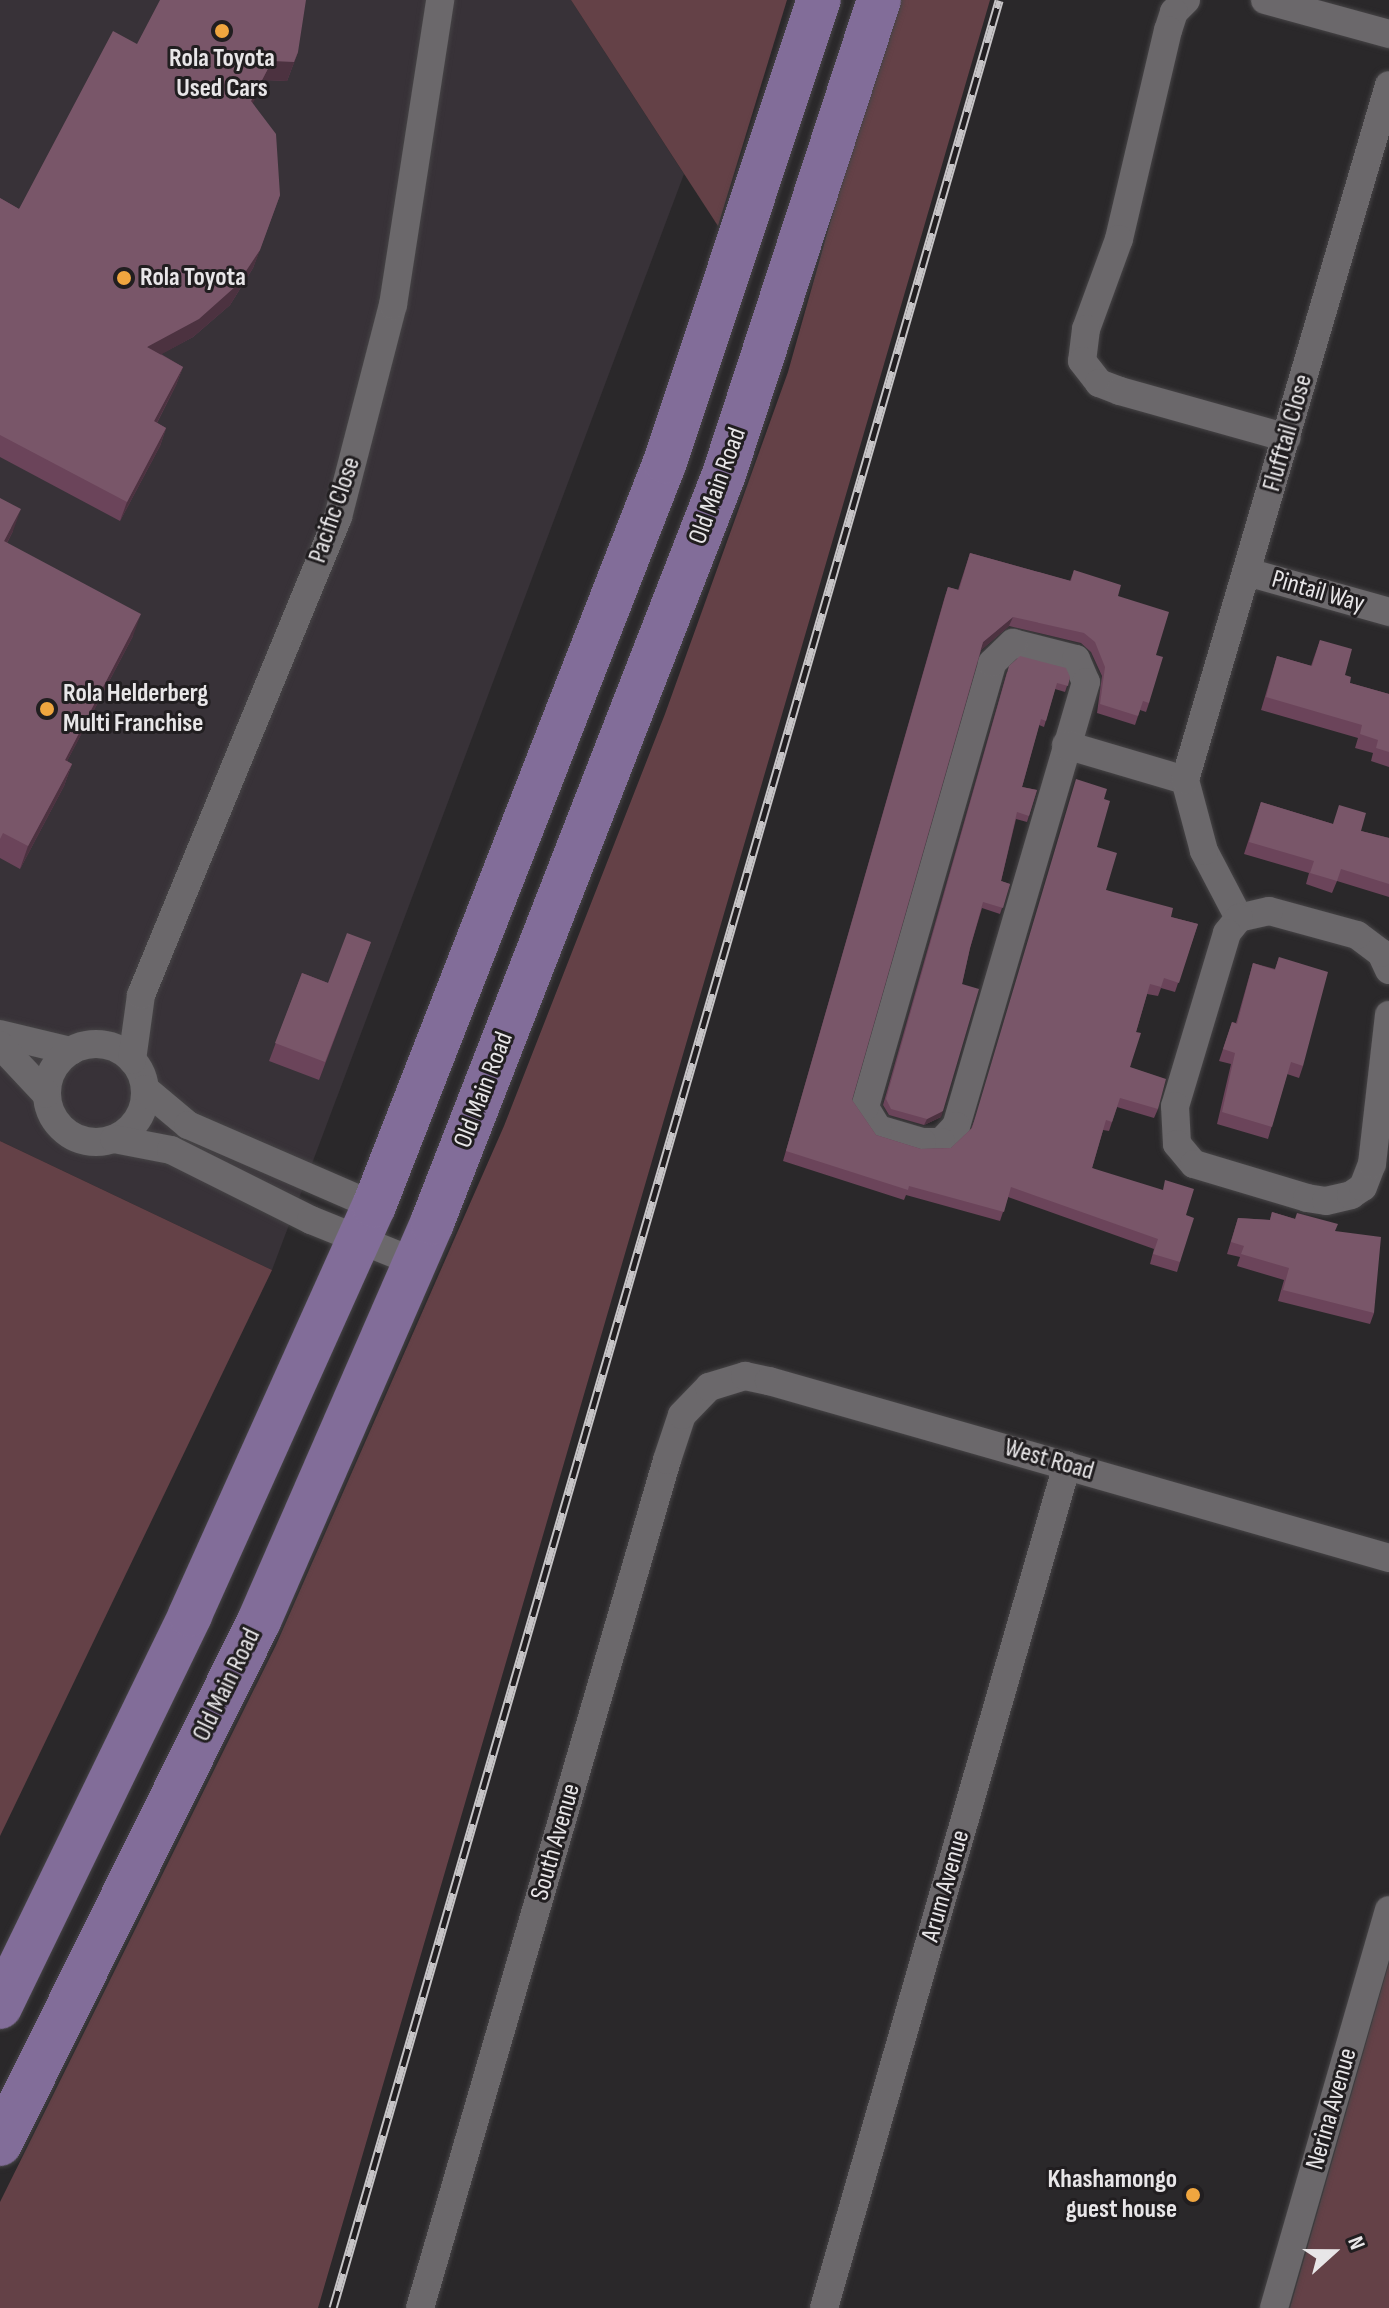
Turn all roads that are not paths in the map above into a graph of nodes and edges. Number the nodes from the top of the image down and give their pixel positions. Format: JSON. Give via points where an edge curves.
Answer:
{"nodes":[{"id":1,"x":440,"y":0,"type":"edge"},
{"id":2,"x":819,"y":0,"type":"edge"},
{"id":3,"x":879,"y":0,"type":"edge"},
{"id":4,"x":1186,"y":0,"type":"edge"},
{"id":5,"x":1265,"y":0,"type":"edge"},
{"id":6,"x":1389,"y":34,"type":"edge"},
{"id":7,"x":1389,"y":85,"type":"edge"},
{"id":8,"x":1287,"y":438,"type":"junction"},
{"id":9,"x":1247,"y":572,"type":"junction"},
{"id":10,"x":1389,"y":612,"type":"edge"},
{"id":11,"x":1066,"y":745,"type":"junction"},
{"id":12,"x":1185,"y":780,"type":"junction"},
{"id":13,"x":1239,"y":918,"type":"junction"},
{"id":14,"x":1389,"y":970,"type":"edge"},
{"id":15,"x":141,"y":995,"type":"junction"},
{"id":16,"x":1389,"y":1015,"type":"edge"},
{"id":17,"x":0,"y":1034,"type":"edge"},
{"id":18,"x":0,"y":1045,"type":"edge"},
{"id":19,"x":81,"y":1047,"type":"junction"},
{"id":20,"x":132,"y":1060,"type":"junction"},
{"id":21,"x":145,"y":1089,"type":"junction"},
{"id":22,"x":46,"y":1094,"type":"junction"},
{"id":23,"x":114,"y":1139,"type":"junction"},
{"id":24,"x":367,"y":1222,"type":"junction"},
{"id":25,"x":415,"y":1262,"type":"junction"},
{"id":26,"x":709,"y":1387,"type":"joint"},
{"id":27,"x":1067,"y":1465,"type":"junction"},
{"id":28,"x":1389,"y":1558,"type":"edge"},
{"id":29,"x":1389,"y":1910,"type":"edge"},
{"id":30,"x":0,"y":2007,"type":"edge"},
{"id":31,"x":0,"y":2144,"type":"edge"},
{"id":32,"x":420,"y":2308,"type":"edge"},
{"id":33,"x":824,"y":2308,"type":"edge"},
{"id":34,"x":1274,"y":2308,"type":"edge"}],
"edges":[{"from":1,"to":15,"type":"street","name":"Pacific Close","via":[[393,305],[338,517]]},
{"from":2,"to":24,"type":"main road","via":[[665,462]]},
{"from":3,"to":25,"type":"main road","name":"Old Main Road","via":[[724,474]]},
{"from":4,"to":8,"type":"street","via":[[1174,12],[1168,30],[1122,228],[1086,329],[1082,361],[1099,383],[1120,391]]},
{"from":5,"to":6,"type":"street"},
{"from":7,"to":8,"type":"street","name":"Flufftail Close"},
{"from":8,"to":9,"type":"street","name":"Flufftail Close"},
{"from":9,"to":10,"type":"street","name":"Pintail Way"},
{"from":9,"to":12,"type":"street","name":"Flufftail Close"},
{"from":11,"to":11,"type":"street","via":[[956,1126],[946,1139],[933,1143],[878,1129],[867,1116],[867,1096],[992,663],[1004,647],[1023,643],[1081,663],[1086,682]]},
{"from":11,"to":12,"type":"street"},
{"from":12,"to":13,"type":"street","via":[[1204,851]]},
{"from":13,"to":14,"type":"street","via":[[1269,911],[1357,935],[1381,953]]},
{"from":13,"to":16,"type":"street","via":[[1227,933],[1172,1120],[1177,1144],[1194,1164],[1326,1201],[1363,1187],[1372,1164]]},
{"from":15,"to":19,"type":"street"},
{"from":15,"to":20,"type":"street"},
{"from":17,"to":19,"type":"street"},
{"from":18,"to":22,"type":"street"},
{"from":19,"to":20,"type":"street","via":[[113,1047]]},
{"from":19,"to":22,"type":"street","via":[[53,1069]]},
{"from":20,"to":21,"type":"street"},
{"from":21,"to":23,"type":"street","via":[[135,1123]]},
{"from":21,"to":24,"type":"street","via":[[188,1125]]},
{"from":22,"to":23,"type":"street","via":[[54,1119],[72,1137],[97,1143]]},
{"from":23,"to":24,"type":"street","via":[[171,1150]]},
{"from":24,"to":25,"type":"street"},
{"from":24,"to":30,"type":"main road","via":[[190,1615]]},
{"from":25,"to":31,"type":"main road","name":"Old Main Road","via":[[259,1621]]},
{"from":26,"to":27,"type":"street","name":"West Road","via":[[745,1376],[769,1381]]},
{"from":26,"to":32,"type":"street","name":"South Avenue","via":[[682,1415],[667,1460]]},
{"from":27,"to":28,"type":"street","name":"West Road"},
{"from":27,"to":33,"type":"street","name":"Arum Avenue"},
{"from":29,"to":34,"type":"street","name":"Nerina Avenue"}]}
